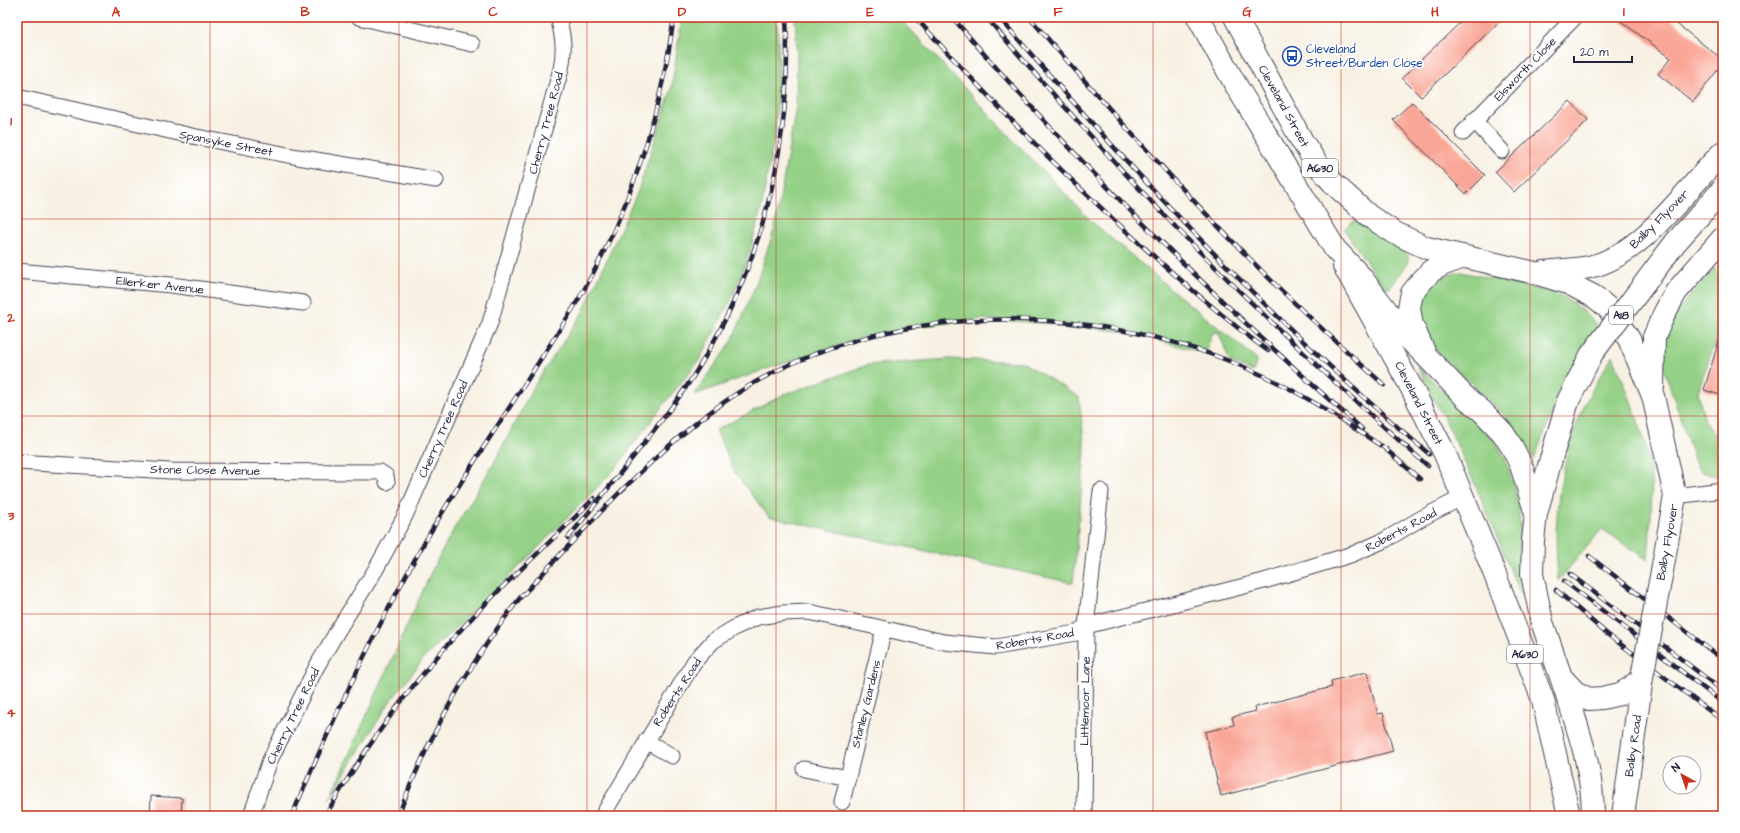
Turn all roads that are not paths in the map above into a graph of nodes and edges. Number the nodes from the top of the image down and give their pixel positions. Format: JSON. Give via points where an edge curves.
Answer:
{"nodes":[{"id":1,"x":359,"y":17,"type":"edge"},
{"id":2,"x":558,"y":17,"type":"edge"},
{"id":3,"x":1198,"y":17,"type":"edge"},
{"id":4,"x":1235,"y":17,"type":"edge"},
{"id":5,"x":1575,"y":17,"type":"edge"},
{"id":6,"x":472,"y":44,"type":"dead end"},
{"id":7,"x":17,"y":97,"type":"edge"},
{"id":8,"x":1474,"y":120,"type":"junction"},
{"id":9,"x":1463,"y":132,"type":"dead end"},
{"id":10,"x":1502,"y":151,"type":"dead end"},
{"id":11,"x":1722,"y":153,"type":"edge"},
{"id":12,"x":436,"y":180,"type":"dead end"},
{"id":13,"x":1723,"y":189,"type":"edge"},
{"id":14,"x":1723,"y":238,"type":"edge"},
{"id":15,"x":1334,"y":249,"type":"junction"},
{"id":16,"x":1464,"y":257,"type":"junction"},
{"id":17,"x":17,"y":271,"type":"edge"},
{"id":18,"x":1535,"y":273,"type":"junction"},
{"id":19,"x":303,"y":303,"type":"dead end"},
{"id":20,"x":1426,"y":356,"type":"junction"},
{"id":21,"x":1653,"y":396,"type":"junction"},
{"id":22,"x":17,"y":462,"type":"edge"},
{"id":23,"x":387,"y":482,"type":"dead end"},
{"id":24,"x":1723,"y":490,"type":"edge"},
{"id":25,"x":1101,"y":491,"type":"dead end"},
{"id":26,"x":1675,"y":496,"type":"junction"},
{"id":27,"x":1463,"y":497,"type":"junction"},
{"id":28,"x":1536,"y":514,"type":"junction"},
{"id":29,"x":1086,"y":626,"type":"junction"},
{"id":30,"x":884,"y":629,"type":"junction"},
{"id":31,"x":1561,"y":676,"type":"junction"},
{"id":32,"x":1642,"y":676,"type":"junction"},
{"id":33,"x":646,"y":741,"type":"junction"},
{"id":34,"x":672,"y":756,"type":"dead end"},
{"id":35,"x":804,"y":769,"type":"dead end"},
{"id":36,"x":848,"y":778,"type":"junction"},
{"id":37,"x":842,"y":802,"type":"dead end"},
{"id":38,"x":604,"y":813,"type":"dead end"},
{"id":39,"x":251,"y":816,"type":"edge"},
{"id":40,"x":1084,"y":816,"type":"edge"},
{"id":41,"x":1569,"y":816,"type":"edge"},
{"id":42,"x":1593,"y":816,"type":"edge"},
{"id":43,"x":1623,"y":816,"type":"edge"}],
"edges":[{"from":1,"to":6,"type":"street"},
{"from":2,"to":39,"type":"street","name":"Cherry Tree Road","via":[[563,33],[561,69],[490,323],[405,516],[314,673],[270,760]]},
{"from":3,"to":15,"type":"main road","name":"Cleveland Street","number":"A630"},
{"from":4,"to":16,"type":"main road","name":"Cleveland Street","number":"A630","via":[[1302,140],[1334,184],[1369,216],[1395,233],[1427,248]]},
{"from":5,"to":8,"type":"street","name":"Elsworth Close"},
{"from":7,"to":12,"type":"street","name":"Spansyke Street","via":[[298,157]]},
{"from":8,"to":9,"type":"street","name":"Elsworth Close"},
{"from":8,"to":10,"type":"street"},
{"from":11,"to":18,"type":"main road","name":"Balby Flyover","via":[[1651,230],[1625,252],[1590,267]]},
{"from":13,"to":28,"type":"main road","number":"A18","bridge":true,"via":[[1675,243],[1592,355],[1568,401]]},
{"from":14,"to":21,"type":"main road","via":[[1676,292],[1664,314],[1654,337]]},
{"from":15,"to":20,"type":"main road","name":"Cleveland Street","number":"A630","via":[[1362,277],[1405,335]]},
{"from":15,"to":27,"type":"main road","name":"Cleveland Street","number":"A630","via":[[1410,384]]},
{"from":16,"to":18,"type":"main road","name":"Balby Flyover","number":"A630"},
{"from":16,"to":20,"type":"main road","number":"A630","via":[[1431,271],[1412,293],[1412,324]]},
{"from":17,"to":19,"type":"street","name":"Ellerker Avenue","via":[[171,285]]},
{"from":18,"to":21,"type":"main road","name":"Balby Flyover","number":"A630","via":[[1568,283],[1595,297],[1609,310],[1629,339]]},
{"from":20,"to":28,"type":"main road","number":"A630","via":[[1483,412],[1512,447],[1521,465]]},
{"from":21,"to":26,"type":"main road","name":"Balby Flyover","number":"A630"},
{"from":22,"to":23,"type":"street","name":"Stone Close Avenue","via":[[170,470],[380,472],[386,476]]},
{"from":24,"to":26,"type":"street"},
{"from":25,"to":29,"type":"street","name":"Littlemoor Lane"},
{"from":26,"to":32,"type":"main road","name":"Balby Flyover","number":"A630","bridge":true},
{"from":27,"to":29,"type":"street","name":"Roberts Road","via":[[1385,540],[1353,554],[1264,581]]},
{"from":27,"to":41,"type":"main road","number":"A630","via":[[1543,700]]},
{"from":28,"to":31,"type":"main road","number":"A630","via":[[1532,541],[1532,574],[1542,622]]},
{"from":29,"to":30,"type":"street","name":"Roberts Road","via":[[1076,634],[996,647],[944,642]]},
{"from":29,"to":40,"type":"street","name":"Littlemoor Lane"},
{"from":30,"to":33,"type":"street","name":"Roberts Road","via":[[809,612],[758,617],[736,627],[713,641],[694,662]]},
{"from":30,"to":36,"type":"street","name":"Stanley Gardens"},
{"from":31,"to":32,"type":"main road","number":"A630","via":[[1575,692],[1589,699],[1620,694],[1632,687]]},
{"from":31,"to":42,"type":"main road","number":"A630","via":[[1579,730],[1593,793]]},
{"from":32,"to":43,"type":"main road","name":"Balby Road","number":"A630"},
{"from":33,"to":34,"type":"street"},
{"from":33,"to":38,"type":"street","name":"Roberts Road"},
{"from":35,"to":36,"type":"street"},
{"from":36,"to":37,"type":"street","name":"Stanley Gardens"}]}
